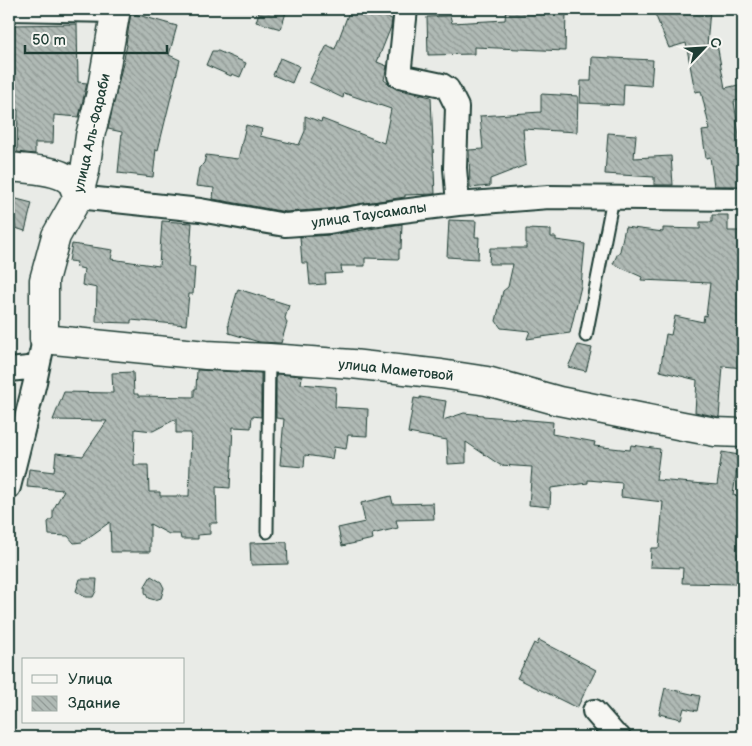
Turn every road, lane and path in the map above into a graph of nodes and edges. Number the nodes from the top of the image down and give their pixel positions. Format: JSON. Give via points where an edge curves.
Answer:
{"nodes":[{"id":1,"x":9,"y":9,"type":"edge"},
{"id":2,"x":406,"y":9,"type":"edge"},
{"id":3,"x":116,"y":10,"type":"edge"},
{"id":4,"x":9,"y":167,"type":"edge"},
{"id":5,"x":78,"y":197,"type":"junction"},
{"id":6,"x":612,"y":198,"type":"junction"},
{"id":7,"x":743,"y":199,"type":"edge"},
{"id":8,"x":458,"y":204,"type":"junction"},
{"id":9,"x":586,"y":336,"type":"dead end"},
{"id":10,"x":44,"y":339,"type":"junction"},
{"id":11,"x":270,"y":358,"type":"junction"},
{"id":12,"x":38,"y":367,"type":"junction"},
{"id":13,"x":9,"y":370,"type":"edge"},
{"id":14,"x":743,"y":433,"type":"edge"},
{"id":15,"x":9,"y":487,"type":"edge"},
{"id":16,"x":267,"y":532,"type":"dead end"},
{"id":17,"x":594,"y":710,"type":"dead end"},
{"id":18,"x":619,"y":737,"type":"edge"}],
"edges":[{"from":1,"to":3,"type":"street"},
{"from":2,"to":8,"type":"street","via":[[398,76],[442,85],[448,89],[457,107]]},
{"from":3,"to":5,"type":"street","name":"улица Аль-Фараби","via":[[86,171]]},
{"from":4,"to":5,"type":"street","via":[[61,176],[70,180]]},
{"from":5,"to":8,"type":"street","name":"улица Таусамалы","via":[[200,210],[285,225]]},
{"from":5,"to":10,"type":"street","name":"улица Аль-Фараби","via":[[56,236],[44,280]]},
{"from":6,"to":7,"type":"street","name":"улица Таусамалы"},
{"from":6,"to":8,"type":"street","name":"улица Таусамалы","via":[[549,197]]},
{"from":6,"to":9,"type":"lane"},
{"from":10,"to":11,"type":"street","name":"улица Маметовой"},
{"from":10,"to":12,"type":"street","name":"улица Аль-Фараби"},
{"from":11,"to":14,"type":"street","name":"улица Маметовой","via":[[460,376],[559,401],[715,432]]},
{"from":11,"to":16,"type":"lane"},
{"from":12,"to":13,"type":"street"},
{"from":12,"to":15,"type":"street","name":"улица Аль-Фараби"},
{"from":17,"to":18,"type":"street"}]}
